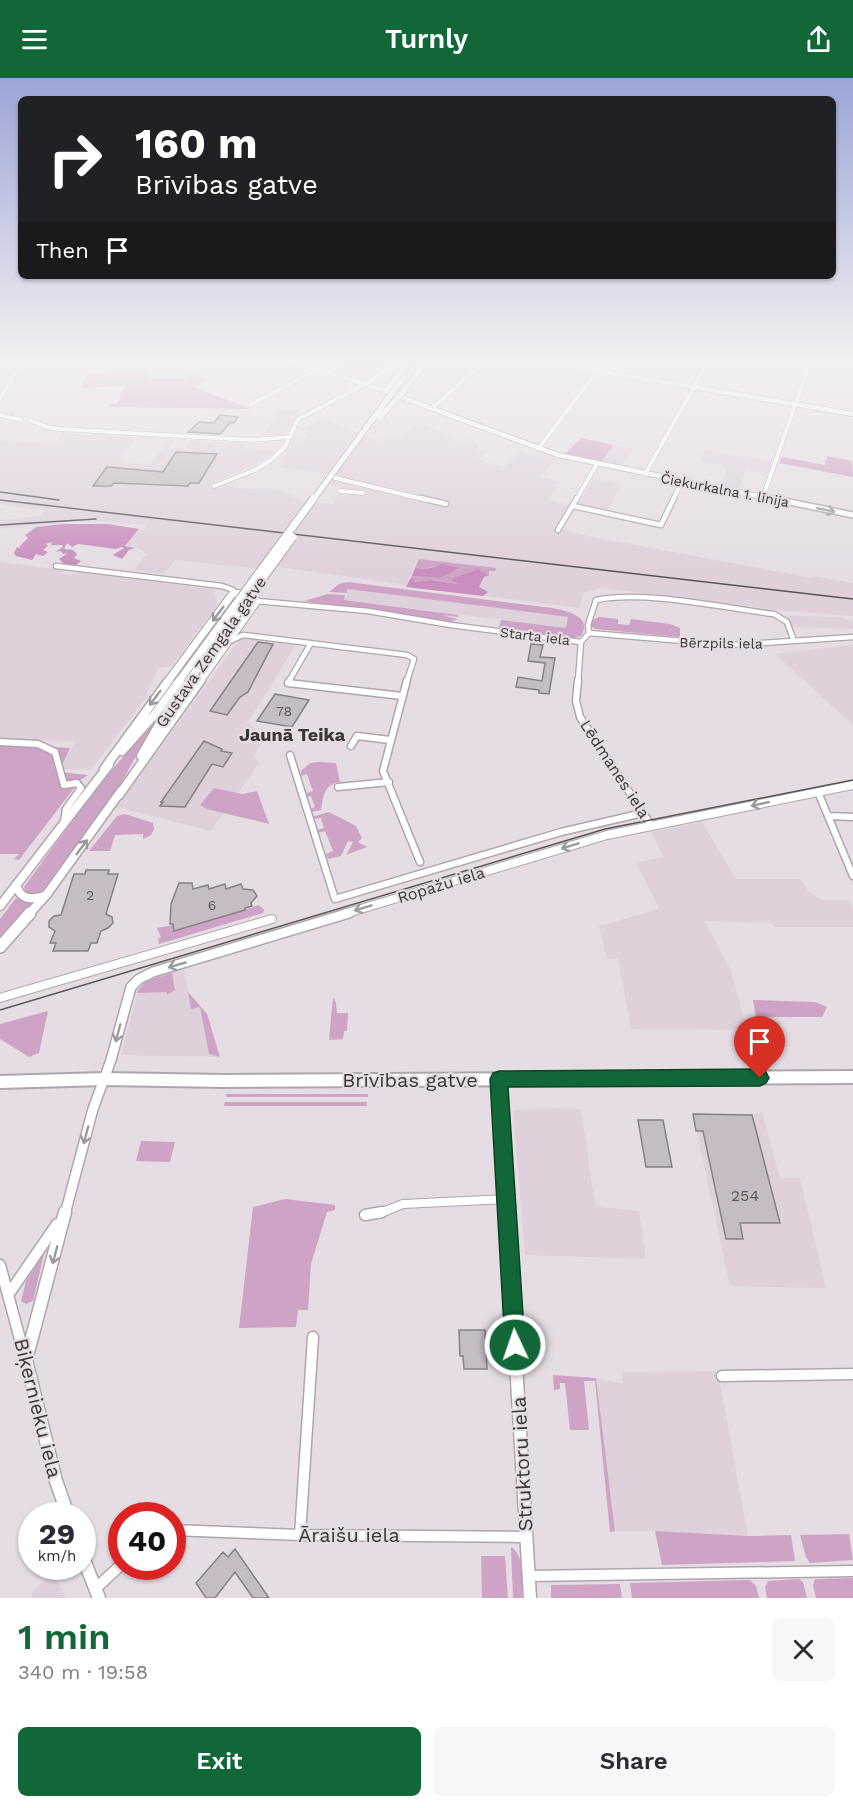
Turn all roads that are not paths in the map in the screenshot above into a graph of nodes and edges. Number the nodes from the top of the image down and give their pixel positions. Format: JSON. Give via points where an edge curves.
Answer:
{"nodes":[{"id":1,"x":63,"y":429,"type":"edge"},
{"id":2,"x":293,"y":429,"type":"edge"},
{"id":3,"x":368,"y":429,"type":"edge"},
{"id":4,"x":486,"y":429,"type":"edge"},
{"id":5,"x":553,"y":429,"type":"edge"},
{"id":6,"x":670,"y":429,"type":"edge"},
{"id":7,"x":787,"y":429,"type":"edge"},
{"id":8,"x":291,"y":437,"type":"junction"},
{"id":9,"x":538,"y":449,"type":"junction"},
{"id":10,"x":597,"y":464,"type":"junction"},
{"id":11,"x":645,"y":474,"type":"junction"},
{"id":12,"x":327,"y":476,"type":"dead end"},
{"id":13,"x":682,"y":481,"type":"junction"},
{"id":14,"x":214,"y":486,"type":"dead end"},
{"id":15,"x":340,"y":491,"type":"dead end"},
{"id":16,"x":363,"y":494,"type":"dead end"},
{"id":17,"x":763,"y":497,"type":"junction"},
{"id":18,"x":446,"y":504,"type":"dead end"},
{"id":19,"x":573,"y":506,"type":"junction"},
{"id":20,"x":853,"y":515,"type":"edge"},
{"id":21,"x":558,"y":530,"type":"dead end"},
{"id":22,"x":56,"y":566,"type":"dead end"},
{"id":23,"x":233,"y":594,"type":"junction"},
{"id":24,"x":257,"y":601,"type":"junction"},
{"id":25,"x":240,"y":632,"type":"junction"},
{"id":26,"x":589,"y":633,"type":"junction"},
{"id":27,"x":853,"y":637,"type":"edge"},
{"id":28,"x":794,"y":641,"type":"junction"},
{"id":29,"x":581,"y":642,"type":"junction"},
{"id":30,"x":311,"y":643,"type":"junction"},
{"id":31,"x":203,"y":655,"type":"junction"},
{"id":32,"x":402,"y":696,"type":"junction"},
{"id":33,"x":390,"y":740,"type":"junction"},
{"id":34,"x":0,"y":742,"type":"edge"},
{"id":35,"x":351,"y":746,"type":"dead end"},
{"id":36,"x":290,"y":755,"type":"dead end"},
{"id":37,"x":104,"y":769,"type":"junction"},
{"id":38,"x":389,"y":782,"type":"junction"},
{"id":39,"x":853,"y":785,"type":"edge"},
{"id":40,"x":338,"y":787,"type":"dead end"},
{"id":41,"x":818,"y":792,"type":"junction"},
{"id":42,"x":119,"y":795,"type":"junction"},
{"id":43,"x":643,"y":813,"type":"junction"},
{"id":44,"x":828,"y":816,"type":"junction"},
{"id":45,"x":851,"y":817,"type":"edge"},
{"id":46,"x":64,"y":821,"type":"junction"},
{"id":47,"x":651,"y":825,"type":"junction"},
{"id":48,"x":853,"y":825,"type":"edge"},
{"id":49,"x":420,"y":862,"type":"dead end"},
{"id":50,"x":853,"y":876,"type":"edge"},
{"id":51,"x":16,"y":885,"type":"junction"},
{"id":52,"x":47,"y":894,"type":"junction"},
{"id":53,"x":0,"y":906,"type":"edge"},
{"id":54,"x":272,"y":919,"type":"dead end"},
{"id":55,"x":0,"y":947,"type":"edge"},
{"id":56,"x":0,"y":998,"type":"edge"},
{"id":57,"x":853,"y":1077,"type":"edge"},
{"id":58,"x":104,"y":1079,"type":"junction"},
{"id":59,"x":499,"y":1079,"type":"junction"},
{"id":60,"x":1,"y":1080,"type":"edge"},
{"id":61,"x":69,"y":1198,"type":"junction"},
{"id":62,"x":507,"y":1199,"type":"junction"},
{"id":63,"x":365,"y":1215,"type":"dead end"},
{"id":64,"x":0,"y":1265,"type":"edge"},
{"id":65,"x":8,"y":1295,"type":"junction"},
{"id":66,"x":313,"y":1337,"type":"dead end"},
{"id":67,"x":26,"y":1360,"type":"junction"},
{"id":68,"x":853,"y":1374,"type":"edge"},
{"id":69,"x":722,"y":1376,"type":"dead end"},
{"id":70,"x":63,"y":1502,"type":"edge"},
{"id":71,"x":186,"y":1530,"type":"edge"},
{"id":72,"x":300,"y":1534,"type":"junction"},
{"id":73,"x":526,"y":1537,"type":"junction"},
{"id":74,"x":853,"y":1571,"type":"edge"},
{"id":75,"x":529,"y":1576,"type":"junction"},
{"id":76,"x":109,"y":1580,"type":"edge"},
{"id":77,"x":97,"y":1594,"type":"edge"},
{"id":78,"x":530,"y":1598,"type":"edge"}],
"edges":[{"from":1,"to":8,"type":"street","via":[[251,440]]},
{"from":2,"to":8,"type":"street"},
{"from":3,"to":31,"type":"main road","name":"Gustava Zemgala gatve","bridge":true},
{"from":4,"to":9,"type":"street","name":"Čiekurkalna 1. līnija"},
{"from":5,"to":9,"type":"street"},
{"from":6,"to":11,"type":"street"},
{"from":7,"to":17,"type":"street"},
{"from":8,"to":14,"type":"street","via":[[271,460]]},
{"from":9,"to":10,"type":"street","name":"Čiekurkalna 1. līnija"},
{"from":10,"to":11,"type":"street","name":"Čiekurkalna 1. līnija"},
{"from":10,"to":19,"type":"street"},
{"from":11,"to":13,"type":"street","name":"Čiekurkalna 1. līnija"},
{"from":12,"to":18,"type":"street"},
{"from":13,"to":17,"type":"street","name":"Čiekurkalna 1. līnija"},
{"from":13,"to":19,"type":"street","via":[[661,525]]},
{"from":15,"to":16,"type":"street"},
{"from":17,"to":20,"type":"street","name":"Čiekurkalna 1. līnija","one_way":true},
{"from":19,"to":21,"type":"street"},
{"from":22,"to":23,"type":"street","via":[[222,586]]},
{"from":23,"to":24,"type":"main road"},
{"from":23,"to":37,"type":"main road","one_way":true},
{"from":24,"to":25,"type":"main road"},
{"from":24,"to":29,"type":"street","name":"Starta iela","via":[[302,602]]},
{"from":25,"to":30,"type":"street","name":"Gustava Zemgala gatve"},
{"from":25,"to":42,"type":"main road"},
{"from":26,"to":28,"type":"street","name":"Bērzpils iela","via":[[682,643]]},
{"from":26,"to":28,"type":"street","name":"Starta iela","via":[[596,600],[625,597],[774,614],[787,622]]},
{"from":26,"to":29,"type":"street","name":"Starta iela"},
{"from":27,"to":28,"type":"street","name":"Bērzpils iela"},
{"from":29,"to":43,"type":"street","name":"Lēdmanes iela","via":[[576,701],[580,717]]},
{"from":30,"to":32,"type":"street","name":"Gustava Zemgala gatve","via":[[412,656]]},
{"from":30,"to":32,"type":"street","via":[[288,683]]},
{"from":31,"to":37,"type":"main road","name":"Gustava Zemgala gatve"},
{"from":31,"to":42,"type":"main road","name":"Gustava Zemgala gatve"},
{"from":32,"to":33,"type":"street"},
{"from":33,"to":35,"type":"street","via":[[357,736]]},
{"from":33,"to":38,"type":"street","via":[[383,764]]},
{"from":34,"to":46,"type":"street","via":[[40,744],[55,752],[64,785],[77,783],[81,788],[66,809]]},
{"from":36,"to":43,"type":"street","name":"Ropažu iela","via":[[335,899],[561,832]]},
{"from":37,"to":46,"type":"main road","name":"Gustava Zemgala gatve"},
{"from":38,"to":40,"type":"street"},
{"from":38,"to":49,"type":"street"},
{"from":39,"to":41,"type":"street","name":"Ropažu iela"},
{"from":41,"to":44,"type":"street"},
{"from":41,"to":47,"type":"street","name":"Ropažu iela","one_way":true},
{"from":52,"to":42,"type":"main road","name":"Gustava Zemgala gatve","one_way":true},
{"from":43,"to":47,"type":"street","name":"Lēdmanes iela"},
{"from":44,"to":45,"type":"street"},
{"from":44,"to":50,"type":"street"},
{"from":45,"to":48,"type":"street"},
{"from":46,"to":51,"type":"main road","name":"Gustava Zemgala gatve"},
{"from":47,"to":58,"type":"street","name":"Ropažu iela","one_way":true,"via":[[153,972],[131,987]]},
{"from":51,"to":52,"type":"main road","via":[[20,896],[28,900]]},
{"from":51,"to":53,"type":"main road","name":"Gustava Zemgala gatve"},
{"from":52,"to":55,"type":"main road","name":"Gustava Zemgala gatve"},
{"from":54,"to":56,"type":"street"},
{"from":57,"to":59,"type":"highway","name":"Brīvības gatve"},
{"from":58,"to":59,"type":"highway","name":"Brīvības gatve"},
{"from":58,"to":60,"type":"highway","name":"Brīvības gatve"},
{"from":58,"to":61,"type":"street","name":"Ropažu iela","one_way":true},
{"from":59,"to":62,"type":"street","name":"Struktoru iela"},
{"from":61,"to":65,"type":"street","via":[[48,1240]]},
{"from":61,"to":67,"type":"street","name":"Ropažu iela","one_way":true},
{"from":62,"to":63,"type":"street","via":[[403,1204]]},
{"from":62,"to":73,"type":"street","name":"Struktoru iela"},
{"from":64,"to":65,"type":"street","name":"Biķernieku iela"},
{"from":65,"to":67,"type":"street","name":"Biķernieku iela"},
{"from":66,"to":72,"type":"street"},
{"from":67,"to":70,"type":"street","name":"Biķernieku iela"},
{"from":68,"to":69,"type":"street"},
{"from":71,"to":72,"type":"street","name":"Āraišu iela"},
{"from":72,"to":73,"type":"street","name":"Āraišu iela"},
{"from":73,"to":75,"type":"street","name":"Struktoru iela"},
{"from":74,"to":75,"type":"street"},
{"from":75,"to":78,"type":"street","name":"Struktoru iela"},
{"from":76,"to":77,"type":"street"}]}
